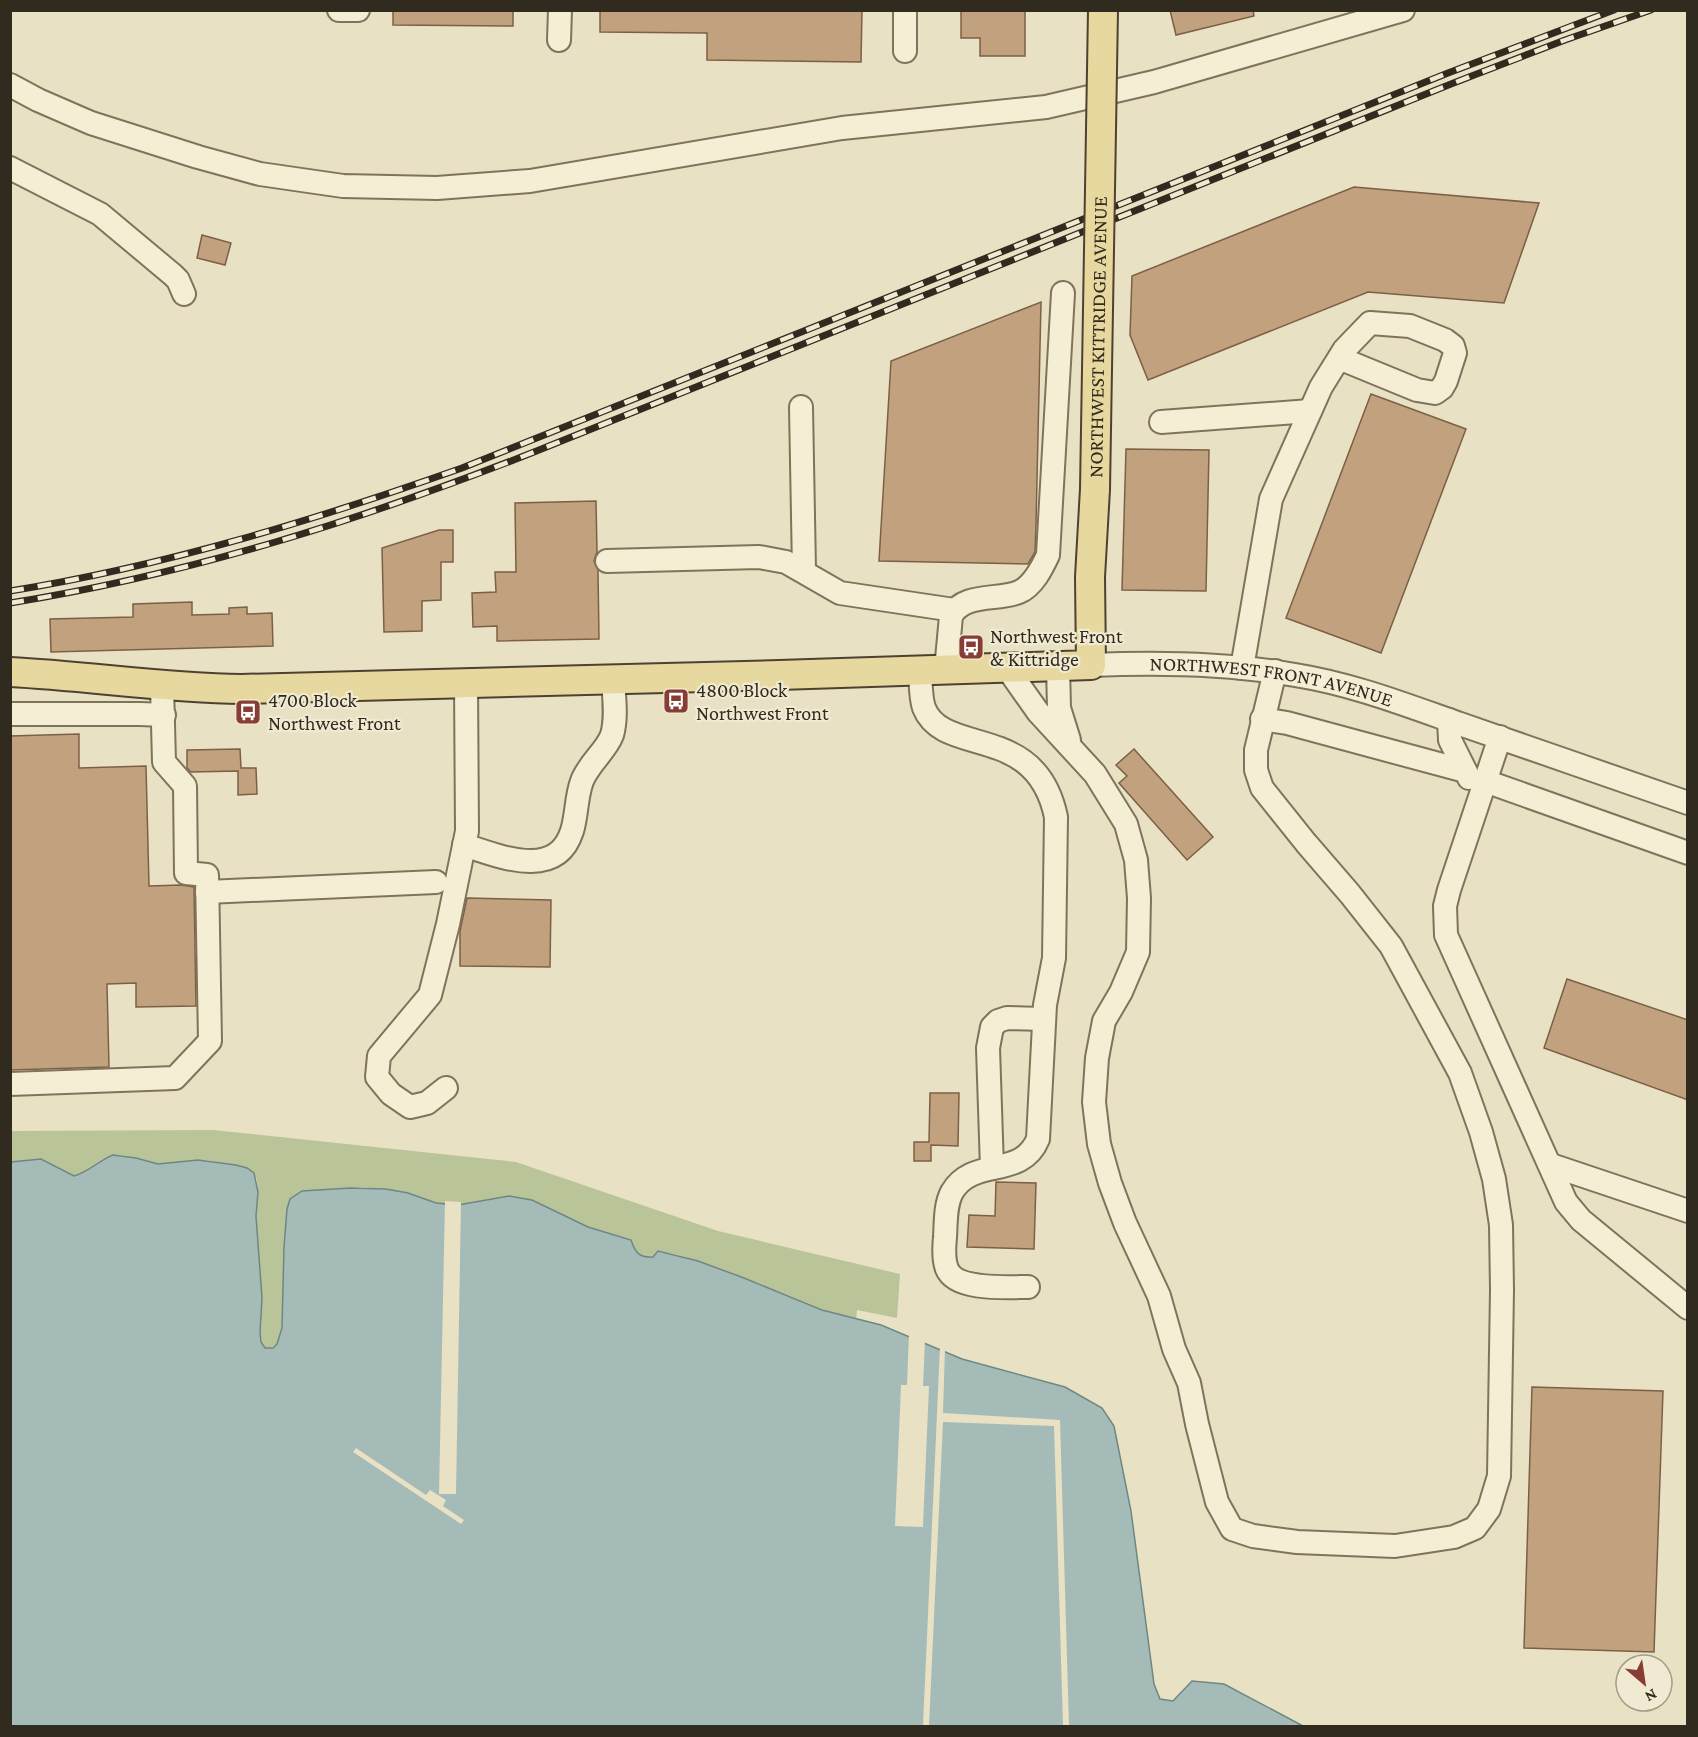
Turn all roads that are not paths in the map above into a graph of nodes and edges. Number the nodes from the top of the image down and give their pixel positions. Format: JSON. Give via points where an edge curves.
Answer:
{"nodes":[{"id":1,"x":339,"y":10,"type":"edge"},
{"id":2,"x":358,"y":10,"type":"edge"},
{"id":3,"x":560,"y":10,"type":"edge"},
{"id":4,"x":905,"y":10,"type":"edge"},
{"id":5,"x":1103,"y":10,"type":"edge"},
{"id":6,"x":1403,"y":10,"type":"edge"},
{"id":7,"x":559,"y":40,"type":"dead end"},
{"id":8,"x":905,"y":51,"type":"dead end"},
{"id":9,"x":10,"y":85,"type":"edge"},
{"id":10,"x":10,"y":168,"type":"edge"},
{"id":11,"x":1063,"y":293,"type":"dead end"},
{"id":12,"x":184,"y":294,"type":"dead end"},
{"id":13,"x":1339,"y":358,"type":"junction"},
{"id":14,"x":801,"y":407,"type":"dead end"},
{"id":15,"x":1310,"y":411,"type":"junction"},
{"id":16,"x":1161,"y":422,"type":"dead end"},
{"id":17,"x":607,"y":561,"type":"dead end"},
{"id":18,"x":804,"y":570,"type":"junction"},
{"id":19,"x":954,"y":610,"type":"junction"},
{"id":20,"x":1091,"y":665,"type":"junction"},
{"id":21,"x":1058,"y":666,"type":"junction"},
{"id":22,"x":1007,"y":668,"type":"junction"},
{"id":23,"x":1242,"y":668,"type":"junction"},
{"id":24,"x":933,"y":670,"type":"junction"},
{"id":25,"x":1275,"y":671,"type":"junction"},
{"id":26,"x":10,"y":672,"type":"edge"},
{"id":27,"x":613,"y":680,"type":"junction"},
{"id":28,"x":466,"y":683,"type":"junction"},
{"id":29,"x":162,"y":686,"type":"junction"},
{"id":30,"x":10,"y":714,"type":"edge"},
{"id":31,"x":164,"y":715,"type":"junction"},
{"id":32,"x":1262,"y":719,"type":"junction"},
{"id":33,"x":1449,"y":720,"type":"junction"},
{"id":34,"x":1500,"y":737,"type":"junction"},
{"id":35,"x":1076,"y":753,"type":"junction"},
{"id":36,"x":1477,"y":783,"type":"junction"},
{"id":37,"x":1688,"y":803,"type":"edge"},
{"id":38,"x":464,"y":845,"type":"junction"},
{"id":39,"x":1688,"y":853,"type":"edge"},
{"id":40,"x":436,"y":882,"type":"dead end"},
{"id":41,"x":207,"y":892,"type":"junction"},
{"id":42,"x":1044,"y":1019,"type":"junction"},
{"id":43,"x":10,"y":1084,"type":"edge"},
{"id":44,"x":446,"y":1088,"type":"dead end"},
{"id":45,"x":1551,"y":1165,"type":"junction"},
{"id":46,"x":992,"y":1168,"type":"junction"},
{"id":47,"x":1688,"y":1211,"type":"edge"},
{"id":48,"x":1028,"y":1287,"type":"dead end"},
{"id":49,"x":1688,"y":1308,"type":"edge"}],
"edges":[{"from":1,"to":2,"type":"street"},
{"from":3,"to":7,"type":"street"},
{"from":4,"to":8,"type":"street"},
{"from":5,"to":20,"type":"main road","name":"NORTHWEST KITTRIDGE AVENUE","bridge":true},
{"from":6,"to":9,"type":"street","via":[[1154,82],[1046,107],[843,128],[530,181],[469,187],[374,188],[260,174],[91,123]]},
{"from":10,"to":12,"type":"street","via":[[99,214],[173,275]]},
{"from":11,"to":19,"type":"street","via":[[1048,555],[1041,570],[1018,592],[967,601]]},
{"from":13,"to":13,"type":"street","via":[[1370,323],[1410,326],[1444,340],[1455,353],[1446,381],[1436,393],[1417,390]]},
{"from":13,"to":15,"type":"street"},
{"from":14,"to":18,"type":"street"},
{"from":15,"to":16,"type":"street"},
{"from":15,"to":23,"type":"street","via":[[1271,499]]},
{"from":17,"to":18,"type":"street","via":[[759,557]]},
{"from":18,"to":19,"type":"street","via":[[840,594]]},
{"from":19,"to":24,"type":"street"},
{"from":20,"to":21,"type":"main road","name":"NORTHWEST FRONT AVENUE"},
{"from":20,"to":23,"type":"street","name":"NORTHWEST FRONT AVENUE","via":[[1155,663]]},
{"from":21,"to":22,"type":"main road","name":"NORTHWEST FRONT AVENUE"},
{"from":21,"to":35,"type":"street","via":[[1059,708]]},
{"from":22,"to":24,"type":"main road","name":"NORTHWEST FRONT AVENUE"},
{"from":22,"to":35,"type":"street","via":[[1038,712]]},
{"from":23,"to":25,"type":"street","name":"NORTHWEST FRONT AVENUE"},
{"from":24,"to":27,"type":"main road","name":"NORTHWEST FRONT AVENUE"},
{"from":24,"to":42,"type":"street","via":[[923,706],[932,721],[952,733],[988,743],[1022,759],[1043,781],[1053,804],[1057,831],[1054,958]]},
{"from":25,"to":32,"type":"street"},
{"from":25,"to":33,"type":"street","name":"NORTHWEST FRONT AVENUE","via":[[1344,686]]},
{"from":26,"to":29,"type":"main road","name":"NORTHWEST FRONT AVENUE"},
{"from":27,"to":28,"type":"main road","name":"NORTHWEST FRONT AVENUE"},
{"from":27,"to":38,"type":"street","via":[[612,736],[580,783],[576,818],[562,850],[545,860],[527,862]]},
{"from":28,"to":29,"type":"main road","name":"NORTHWEST FRONT AVENUE","via":[[251,689]]},
{"from":28,"to":38,"type":"street"},
{"from":29,"to":31,"type":"street"},
{"from":30,"to":31,"type":"street"},
{"from":31,"to":41,"type":"street","via":[[164,762],[185,786],[186,873],[207,875]]},
{"from":32,"to":35,"type":"street","via":[[1256,770],[1262,788],[1391,946],[1460,1073],[1494,1179],[1501,1225],[1499,1476],[1490,1509],[1475,1528],[1454,1537],[1395,1546],[1275,1539],[1232,1529],[1217,1502],[1189,1383],[1174,1349],[1159,1296],[1110,1183],[1100,1144],[1094,1102],[1099,1049],[1104,1021],[1138,952],[1139,898],[1136,860],[1126,824],[1095,774]]},
{"from":32,"to":36,"type":"street","via":[[1287,723]]},
{"from":33,"to":34,"type":"street","name":"NORTHWEST FRONT AVENUE"},
{"from":33,"to":36,"type":"street","via":[[1450,740]]},
{"from":34,"to":36,"type":"street"},
{"from":34,"to":37,"type":"street","name":"NORTHWEST FRONT AVENUE"},
{"from":36,"to":39,"type":"street"},
{"from":36,"to":45,"type":"street","via":[[1447,898],[1446,935]]},
{"from":38,"to":44,"type":"street","via":[[430,995],[380,1056],[377,1077],[391,1094],[410,1107],[427,1103]]},
{"from":40,"to":41,"type":"street"},
{"from":41,"to":43,"type":"street","via":[[210,1041],[175,1078]]},
{"from":42,"to":46,"type":"street","via":[[1038,1139],[1025,1158]]},
{"from":42,"to":46,"type":"street","via":[[1007,1018],[992,1027],[988,1048]]},
{"from":45,"to":47,"type":"street"},
{"from":45,"to":49,"type":"street","via":[[1566,1202],[1581,1220]]},
{"from":46,"to":48,"type":"street","via":[[962,1179],[952,1193],[944,1257],[947,1271],[966,1283]]}]}
